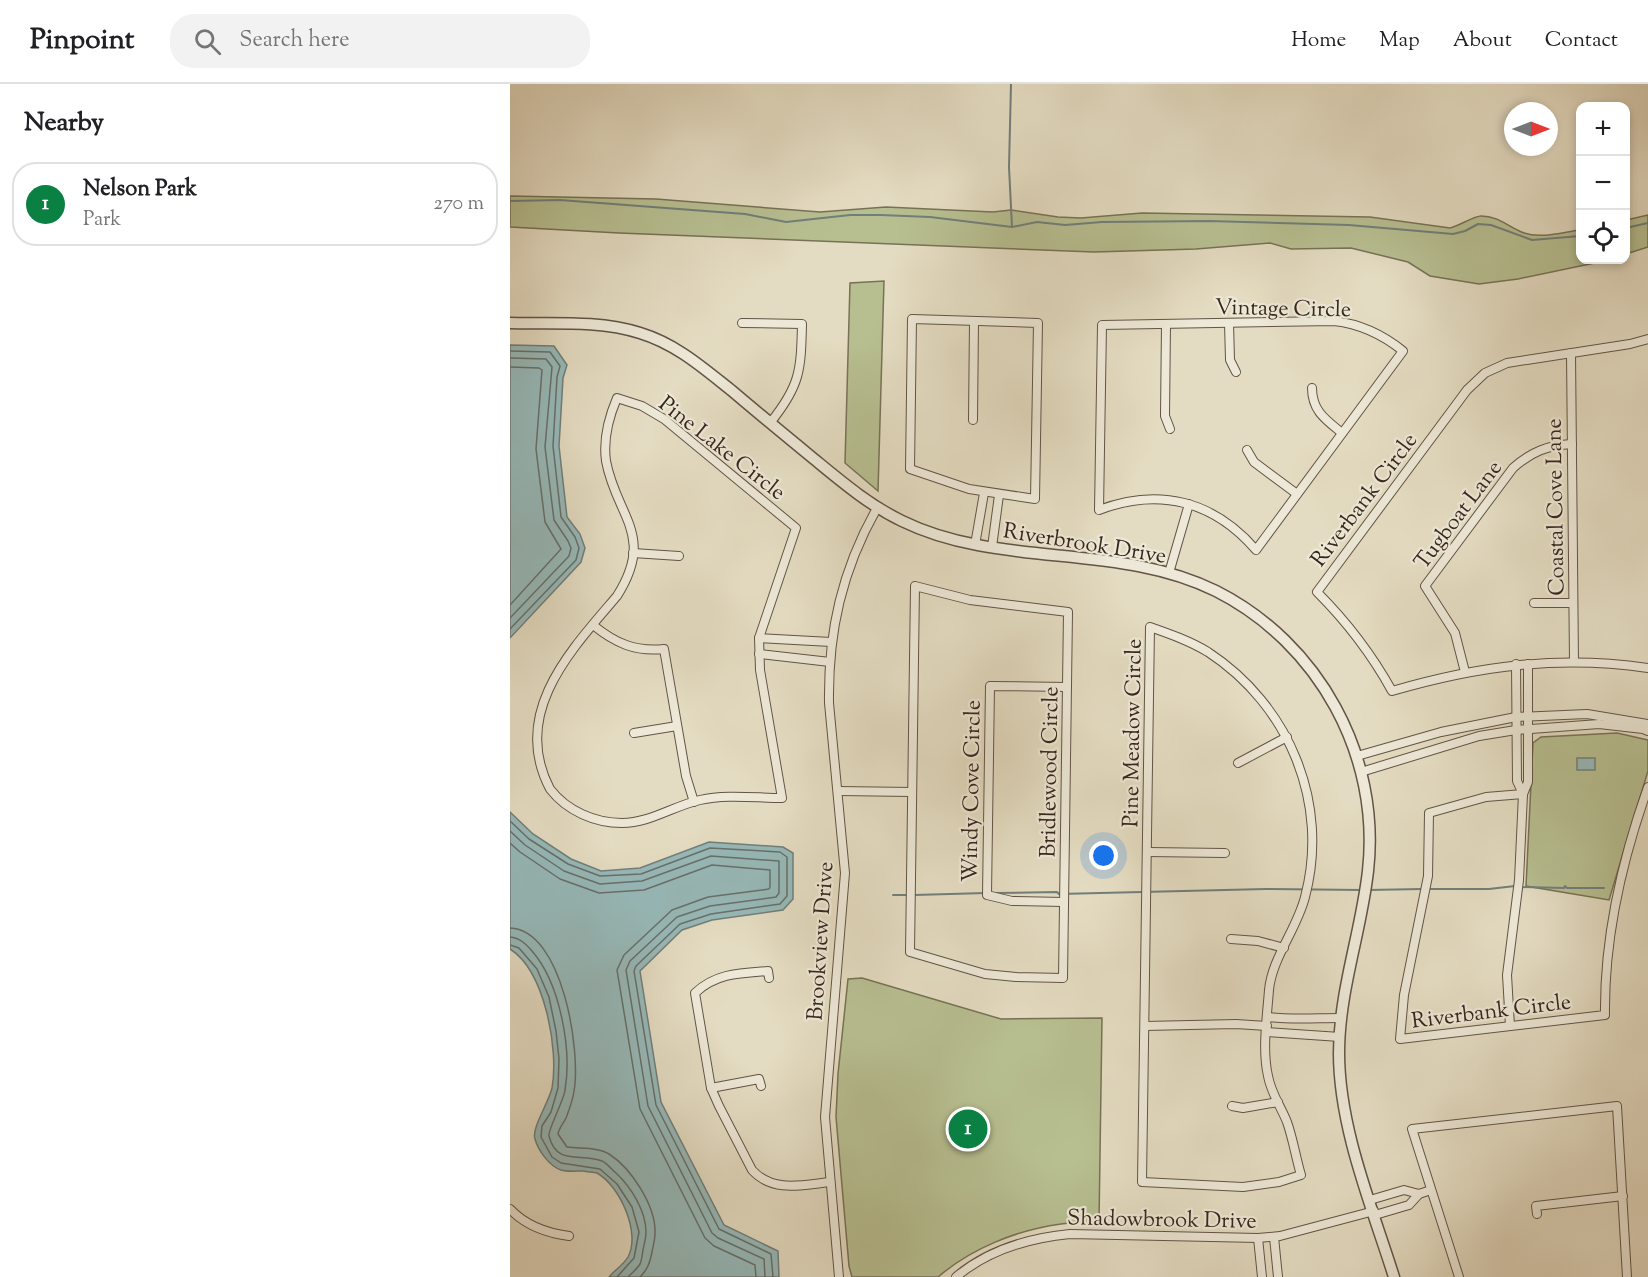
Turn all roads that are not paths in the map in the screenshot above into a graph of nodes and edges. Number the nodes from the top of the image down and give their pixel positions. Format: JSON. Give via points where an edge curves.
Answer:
{"nodes":[{"id":1,"x":974,"y":321,"type":"junction"},
{"id":2,"x":510,"y":322,"type":"edge"},
{"id":3,"x":742,"y":323,"type":"dead end"},
{"id":4,"x":1229,"y":323,"type":"junction"},
{"id":5,"x":1166,"y":324,"type":"junction"},
{"id":6,"x":1648,"y":339,"type":"edge"},
{"id":7,"x":1571,"y":352,"type":"junction"},
{"id":8,"x":1236,"y":372,"type":"dead end"},
{"id":9,"x":1312,"y":388,"type":"dead end"},
{"id":10,"x":973,"y":420,"type":"dead end"},
{"id":11,"x":770,"y":423,"type":"junction"},
{"id":12,"x":1170,"y":429,"type":"dead end"},
{"id":13,"x":1342,"y":433,"type":"junction"},
{"id":14,"x":1572,"y":444,"type":"junction"},
{"id":15,"x":1247,"y":450,"type":"dead end"},
{"id":16,"x":984,"y":493,"type":"junction"},
{"id":17,"x":1297,"y":494,"type":"junction"},
{"id":18,"x":999,"y":495,"type":"junction"},
{"id":19,"x":1189,"y":504,"type":"junction"},
{"id":20,"x":877,"y":508,"type":"junction"},
{"id":21,"x":981,"y":509,"type":"junction"},
{"id":22,"x":997,"y":513,"type":"junction"},
{"id":23,"x":975,"y":545,"type":"junction"},
{"id":24,"x":992,"y":547,"type":"junction"},
{"id":25,"x":633,"y":553,"type":"junction"},
{"id":26,"x":679,"y":556,"type":"dead end"},
{"id":27,"x":1169,"y":573,"type":"junction"},
{"id":28,"x":1534,"y":603,"type":"dead end"},
{"id":29,"x":1573,"y":603,"type":"junction"},
{"id":30,"x":593,"y":625,"type":"junction"},
{"id":31,"x":759,"y":638,"type":"junction"},
{"id":32,"x":780,"y":640,"type":"junction"},
{"id":33,"x":831,"y":642,"type":"junction"},
{"id":34,"x":759,"y":654,"type":"junction"},
{"id":35,"x":778,"y":656,"type":"junction"},
{"id":36,"x":830,"y":662,"type":"junction"},
{"id":37,"x":1574,"y":662,"type":"junction"},
{"id":38,"x":1516,"y":664,"type":"junction"},
{"id":39,"x":1528,"y":664,"type":"junction"},
{"id":40,"x":1648,"y":668,"type":"edge"},
{"id":41,"x":1465,"y":672,"type":"junction"},
{"id":42,"x":1067,"y":687,"type":"junction"},
{"id":43,"x":540,"y":689,"type":"dead end"},
{"id":44,"x":1528,"y":716,"type":"junction"},
{"id":45,"x":1516,"y":717,"type":"junction"},
{"id":46,"x":530,"y":721,"type":"dead end"},
{"id":47,"x":1648,"y":724,"type":"edge"},
{"id":48,"x":677,"y":726,"type":"junction"},
{"id":49,"x":1528,"y":729,"type":"junction"},
{"id":50,"x":1516,"y":730,"type":"junction"},
{"id":51,"x":1648,"y":731,"type":"edge"},
{"id":52,"x":634,"y":733,"type":"dead end"},
{"id":53,"x":1287,"y":737,"type":"junction"},
{"id":54,"x":1357,"y":756,"type":"junction"},
{"id":55,"x":1238,"y":763,"type":"dead end"},
{"id":56,"x":1361,"y":772,"type":"junction"},
{"id":57,"x":1648,"y":787,"type":"edge"},
{"id":58,"x":838,"y":791,"type":"junction"},
{"id":59,"x":912,"y":792,"type":"junction"},
{"id":60,"x":1523,"y":794,"type":"junction"},
{"id":61,"x":694,"y":802,"type":"junction"},
{"id":62,"x":1147,"y":852,"type":"junction"},
{"id":63,"x":1225,"y":853,"type":"dead end"},
{"id":64,"x":1064,"y":902,"type":"junction"},
{"id":65,"x":1231,"y":939,"type":"dead end"},
{"id":66,"x":1284,"y":948,"type":"junction"},
{"id":67,"x":769,"y":978,"type":"dead end"},
{"id":68,"x":1340,"y":1018,"type":"junction"},
{"id":69,"x":1289,"y":1020,"type":"junction"},
{"id":70,"x":1267,"y":1025,"type":"junction"},
{"id":71,"x":1144,"y":1026,"type":"junction"},
{"id":72,"x":1510,"y":1026,"type":"junction"},
{"id":73,"x":1288,"y":1034,"type":"junction"},
{"id":74,"x":1340,"y":1037,"type":"junction"},
{"id":75,"x":761,"y":1086,"type":"dead end"},
{"id":76,"x":711,"y":1088,"type":"junction"},
{"id":77,"x":1278,"y":1102,"type":"junction"},
{"id":78,"x":1232,"y":1106,"type":"dead end"},
{"id":79,"x":830,"y":1182,"type":"junction"},
{"id":80,"x":1431,"y":1190,"type":"junction"},
{"id":81,"x":1419,"y":1194,"type":"junction"},
{"id":82,"x":1623,"y":1196,"type":"junction"},
{"id":83,"x":510,"y":1209,"type":"edge"},
{"id":84,"x":1373,"y":1209,"type":"junction"},
{"id":85,"x":1537,"y":1214,"type":"dead end"},
{"id":86,"x":569,"y":1236,"type":"dead end"},
{"id":87,"x":1274,"y":1237,"type":"junction"},
{"id":88,"x":1258,"y":1238,"type":"junction"},
{"id":89,"x":839,"y":1277,"type":"edge"},
{"id":90,"x":956,"y":1277,"type":"edge"},
{"id":91,"x":1262,"y":1277,"type":"edge"},
{"id":92,"x":1278,"y":1277,"type":"edge"},
{"id":93,"x":1394,"y":1277,"type":"edge"},
{"id":94,"x":1459,"y":1277,"type":"edge"},
{"id":95,"x":1627,"y":1277,"type":"edge"}],
"edges":[{"from":1,"to":10,"type":"street"},
{"from":1,"to":16,"type":"street","via":[[912,319],[910,469]]},
{"from":1,"to":18,"type":"street","via":[[1038,323],[1035,499]]},
{"from":2,"to":11,"type":"street","name":"Riverbrook Drive","via":[[603,325],[655,338],[688,356]]},
{"from":3,"to":11,"type":"street","via":[[802,324],[797,382]]},
{"from":4,"to":5,"type":"street","name":"Vintage Circle"},
{"from":4,"to":8,"type":"street","via":[[1230,360]]},
{"from":4,"to":13,"type":"street","name":"Vintage Circle","via":[[1349,323],[1378,333],[1403,351]]},
{"from":5,"to":12,"type":"street","via":[[1165,416]]},
{"from":5,"to":19,"type":"street","name":"Vintage Circle","via":[[1102,325],[1099,510],[1143,499]]},
{"from":6,"to":7,"type":"street","name":"Riverbank Circle"},
{"from":7,"to":14,"type":"street","name":"Coastal Cove Lane"},
{"from":7,"to":41,"type":"street","name":"Riverbank Circle","via":[[1507,363],[1474,381],[1317,592],[1360,640],[1392,691]]},
{"from":9,"to":13,"type":"street","via":[[1316,410]]},
{"from":11,"to":20,"type":"street","name":"Riverbrook Drive"},
{"from":13,"to":17,"type":"street","name":"Vintage Circle"},
{"from":14,"to":29,"type":"street","name":"Coastal Cove Lane"},
{"from":14,"to":41,"type":"street","name":"Tugboat Lane","via":[[1544,448],[1513,468],[1425,586],[1455,633]]},
{"from":15,"to":17,"type":"street","via":[[1254,462]]},
{"from":16,"to":18,"type":"street"},
{"from":16,"to":21,"type":"street"},
{"from":17,"to":19,"type":"street","name":"Vintage Circle","via":[[1256,550],[1235,528]]},
{"from":18,"to":22,"type":"street"},
{"from":19,"to":27,"type":"street"},
{"from":20,"to":23,"type":"street","name":"Riverbrook Drive","via":[[932,534]]},
{"from":20,"to":33,"type":"street","name":"Brookview Drive","via":[[848,569]]},
{"from":21,"to":22,"type":"street"},
{"from":21,"to":23,"type":"street"},
{"from":22,"to":24,"type":"street"},
{"from":23,"to":24,"type":"street","name":"Riverbrook Drive"},
{"from":24,"to":27,"type":"street","name":"Riverbrook Drive"},
{"from":25,"to":26,"type":"street"},
{"from":25,"to":30,"type":"street","name":"Pine Lake Circle","via":[[624,586]]},
{"from":25,"to":31,"type":"street","name":"Pine Lake Circle","via":[[632,529],[610,476],[605,448],[608,422],[617,398],[664,419],[796,528]]},
{"from":27,"to":54,"type":"street","name":"Riverbrook Drive","via":[[1214,590],[1283,638],[1329,694]]},
{"from":28,"to":29,"type":"street"},
{"from":29,"to":37,"type":"street","name":"Coastal Cove Lane"},
{"from":30,"to":43,"type":"street","name":"Pine Lake Circle"},
{"from":30,"to":48,"type":"street","via":[[627,646],[664,650]]},
{"from":31,"to":32,"type":"street"},
{"from":31,"to":34,"type":"street","name":"Pine Lake Circle"},
{"from":32,"to":33,"type":"street"},
{"from":32,"to":35,"type":"street"},
{"from":33,"to":36,"type":"street","name":"Brookview Drive"},
{"from":34,"to":35,"type":"street"},
{"from":34,"to":61,"type":"street","name":"Pine Lake Circle","via":[[782,798],[712,798]]},
{"from":35,"to":36,"type":"street"},
{"from":36,"to":58,"type":"street","name":"Brookview Drive"},
{"from":37,"to":39,"type":"street","name":"Riverbank Circle"},
{"from":37,"to":40,"type":"street","name":"Riverbank Circle"},
{"from":38,"to":39,"type":"street","name":"Riverbank Circle"},
{"from":38,"to":41,"type":"street","name":"Riverbank Circle"},
{"from":38,"to":45,"type":"street"},
{"from":39,"to":44,"type":"street"},
{"from":42,"to":59,"type":"street","name":"Bridlewood Circle","via":[[1068,612],[970,600],[915,586]]},
{"from":42,"to":64,"type":"street","name":"Bridlewood Circle"},
{"from":42,"to":64,"type":"street","name":"Windy Cove Circle","via":[[990,686],[987,895],[1012,901]]},
{"from":44,"to":45,"type":"street"},
{"from":44,"to":47,"type":"street","via":[[1587,714]]},
{"from":44,"to":49,"type":"street"},
{"from":45,"to":50,"type":"street"},
{"from":45,"to":54,"type":"street","via":[[1441,732]]},
{"from":46,"to":61,"type":"street","name":"Pine Lake Circle","via":[[530,746],[538,771],[553,793],[583,815],[607,822],[634,822]]},
{"from":48,"to":52,"type":"street"},
{"from":48,"to":61,"type":"street"},
{"from":49,"to":50,"type":"street"},
{"from":49,"to":51,"type":"street","via":[[1599,724]]},
{"from":49,"to":60,"type":"street","via":[[1528,782]]},
{"from":50,"to":56,"type":"street","via":[[1479,736]]},
{"from":50,"to":60,"type":"street","via":[[1516,781]]},
{"from":53,"to":55,"type":"street"},
{"from":53,"to":62,"type":"street","name":"Pine Meadow Circle","via":[[1257,693],[1226,664],[1190,642],[1150,627]]},
{"from":53,"to":66,"type":"street","name":"Pine Meadow Circle","via":[[1305,783],[1312,841],[1305,898]]},
{"from":54,"to":56,"type":"street","name":"Riverbrook Drive"},
{"from":56,"to":68,"type":"street","name":"Riverbrook Drive","via":[[1370,828],[1368,872]]},
{"from":57,"to":72,"type":"street","name":"Riverbank Circle","via":[[1612,921],[1605,1016]]},
{"from":58,"to":59,"type":"street"},
{"from":58,"to":79,"type":"street","name":"Brookview Drive","via":[[844,882],[826,1094]]},
{"from":59,"to":64,"type":"street","name":"Bridlewood Circle","via":[[910,952],[985,974],[1063,978]]},
{"from":60,"to":72,"type":"street","via":[[1519,880],[1507,975]]},
{"from":60,"to":72,"type":"street","name":"Riverbank Circle","via":[[1486,797],[1429,813],[1425,901],[1404,995],[1400,1039]]},
{"from":62,"to":63,"type":"street"},
{"from":62,"to":71,"type":"street","name":"Pine Meadow Circle"},
{"from":65,"to":66,"type":"street"},
{"from":66,"to":70,"type":"street","name":"Pine Meadow Circle","via":[[1272,975]]},
{"from":67,"to":76,"type":"street","via":[[768,971],[735,973],[715,979],[695,993]]},
{"from":68,"to":69,"type":"street"},
{"from":68,"to":74,"type":"street","name":"Riverbrook Drive"},
{"from":69,"to":70,"type":"street"},
{"from":69,"to":73,"type":"street"},
{"from":70,"to":71,"type":"street"},
{"from":70,"to":73,"type":"street"},
{"from":70,"to":77,"type":"street","name":"Pine Meadow Circle","via":[[1267,1076]]},
{"from":71,"to":77,"type":"street","name":"Pine Meadow Circle","via":[[1143,1182],[1243,1187],[1301,1175]]},
{"from":73,"to":74,"type":"street"},
{"from":74,"to":84,"type":"street","name":"Riverbrook Drive","via":[[1344,1109]]},
{"from":75,"to":76,"type":"street","via":[[759,1079]]},
{"from":76,"to":79,"type":"street","via":[[759,1177],[782,1186]]},
{"from":77,"to":78,"type":"street"},
{"from":79,"to":89,"type":"street","name":"Brookview Drive"},
{"from":80,"to":81,"type":"street"},
{"from":80,"to":82,"type":"street","via":[[1412,1130],[1617,1106]]},
{"from":80,"to":94,"type":"street"},
{"from":81,"to":84,"type":"street","via":[[1409,1205]]},
{"from":81,"to":84,"type":"street","via":[[1404,1190]]},
{"from":82,"to":85,"type":"street","via":[[1536,1206]]},
{"from":82,"to":95,"type":"street"},
{"from":83,"to":86,"type":"street","via":[[534,1227]]},
{"from":84,"to":87,"type":"street","name":"Shadowbrook Drive"},
{"from":84,"to":93,"type":"street","name":"Riverbrook Drive"},
{"from":87,"to":88,"type":"street","name":"Shadowbrook Drive"},
{"from":87,"to":92,"type":"street"},
{"from":88,"to":90,"type":"street","name":"Shadowbrook Drive","via":[[1070,1233],[1022,1242],[994,1253]]},
{"from":88,"to":91,"type":"street"}]}
